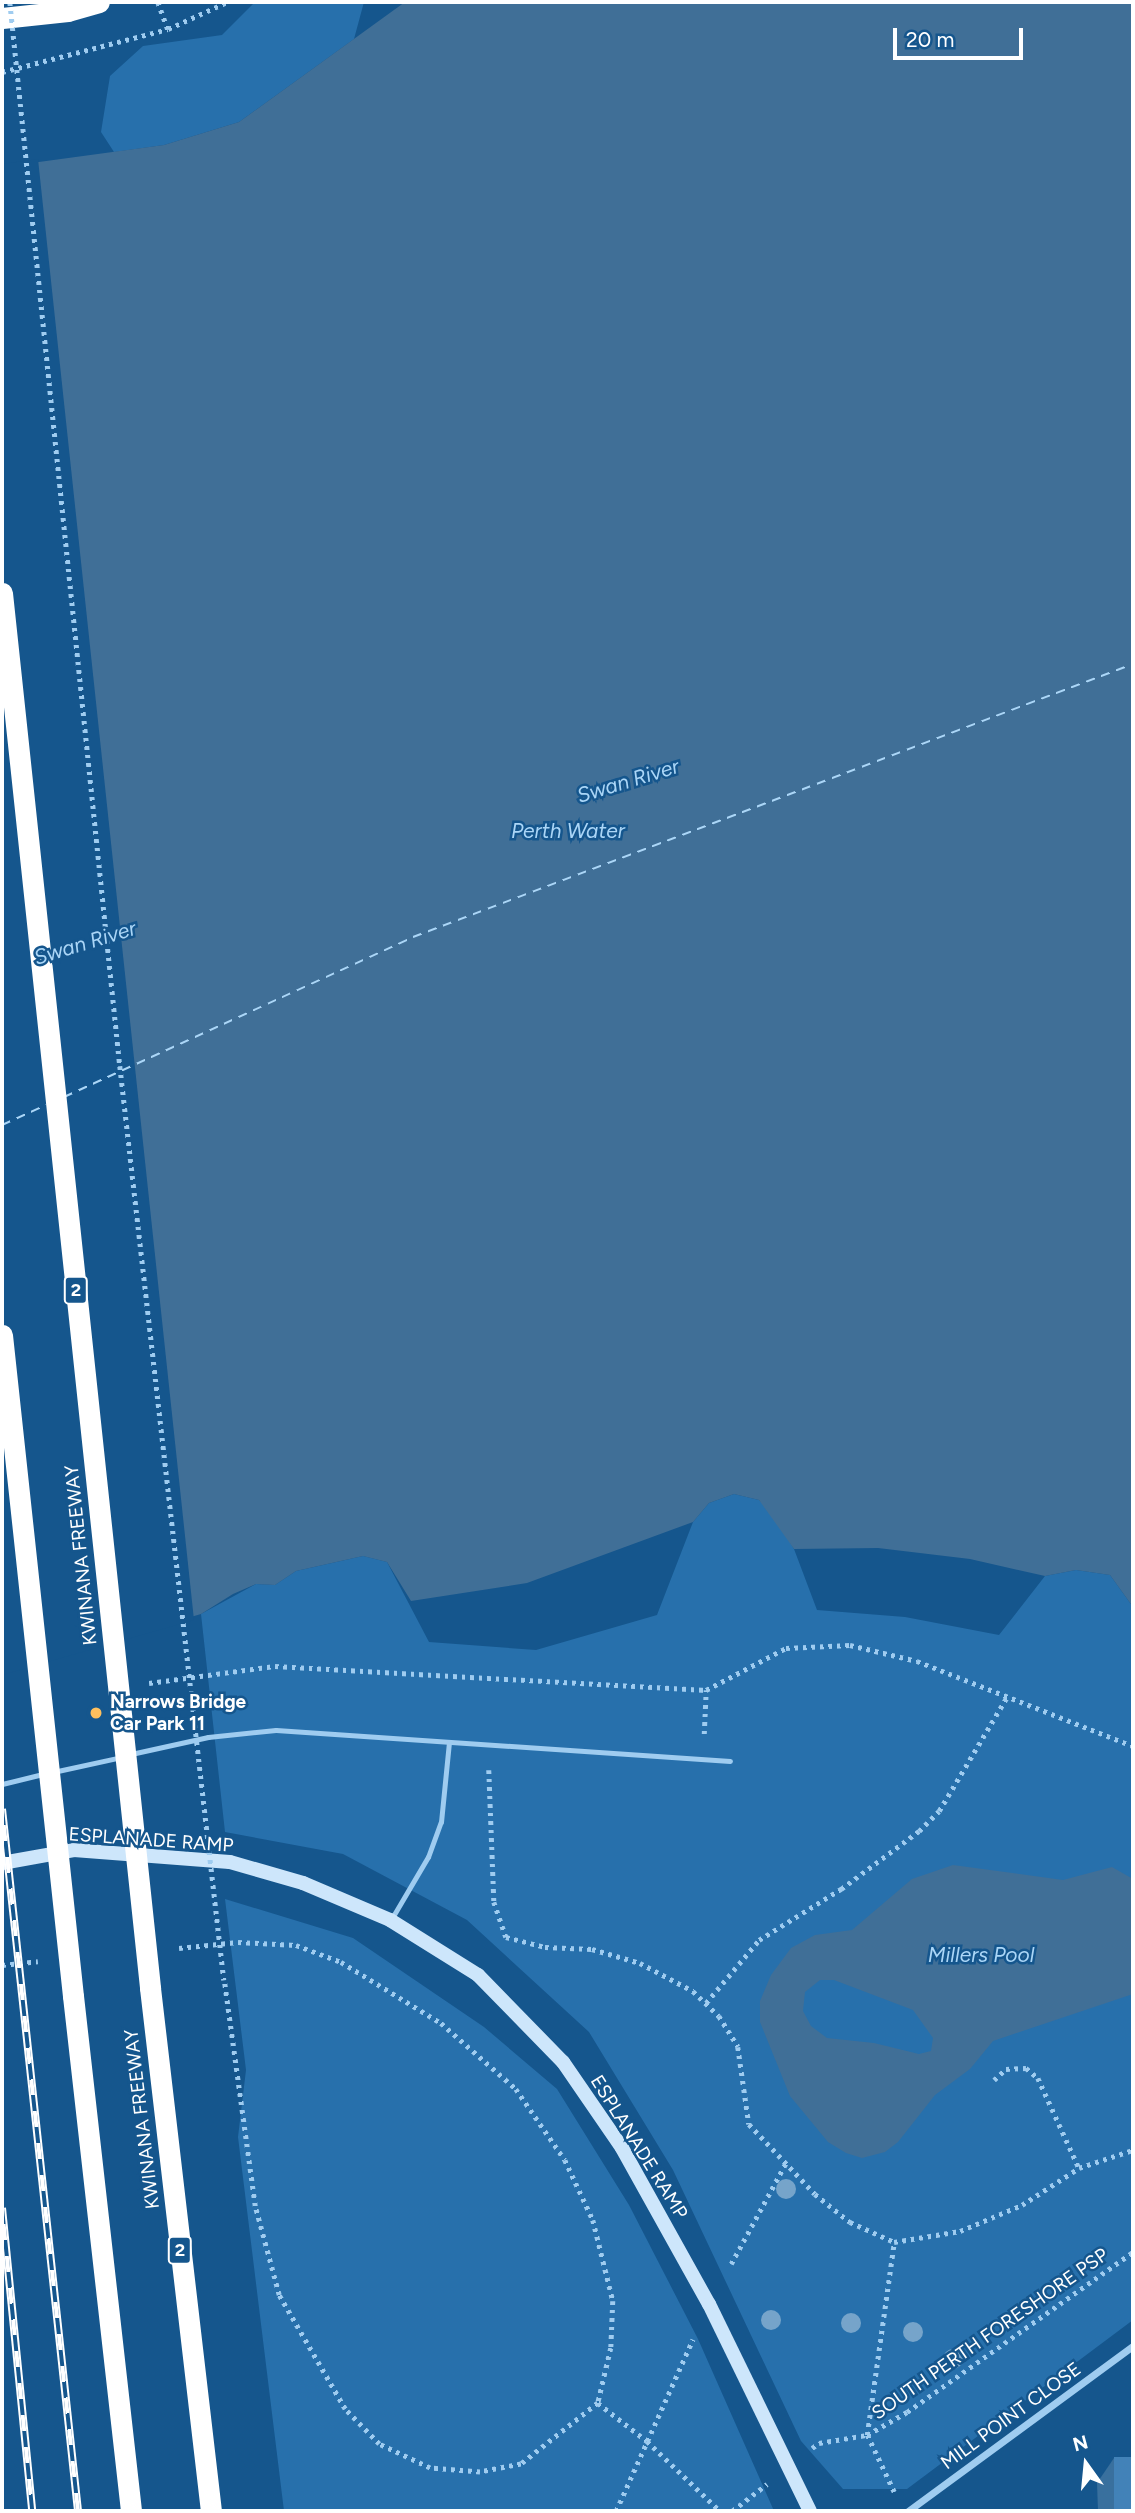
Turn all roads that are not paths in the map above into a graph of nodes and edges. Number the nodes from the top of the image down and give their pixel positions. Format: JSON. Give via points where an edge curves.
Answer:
{"nodes":[{"id":1,"x":99,"y":2,"type":"edge"},
{"id":2,"x":68,"y":11,"type":"junction"},
{"id":3,"x":2,"y":18,"type":"edge"},
{"id":4,"x":2,"y":26,"type":"edge"},
{"id":5,"x":2,"y":593,"type":"edge"},
{"id":6,"x":2,"y":1335,"type":"edge"},
{"id":7,"x":449,"y":1742,"type":"junction"},
{"id":8,"x":730,"y":1761,"type":"dead end"},
{"id":9,"x":2,"y":1784,"type":"edge"},
{"id":10,"x":2,"y":1863,"type":"edge"},
{"id":11,"x":390,"y":1920,"type":"junction"},
{"id":12,"x":1133,"y":2346,"type":"edge"},
{"id":13,"x":131,"y":2511,"type":"edge"},
{"id":14,"x":211,"y":2511,"type":"edge"},
{"id":15,"x":810,"y":2511,"type":"edge"},
{"id":16,"x":908,"y":2511,"type":"edge"}],
"edges":[{"from":1,"to":2,"type":"highway"},
{"from":2,"to":3,"type":"highway"},
{"from":2,"to":4,"type":"highway"},
{"from":5,"to":14,"type":"highway","name":"KWINANA FREEWAY","number":"2","bridge":true,"via":[[150,1988]]},
{"from":6,"to":13,"type":"highway","bridge":true},
{"from":7,"to":8,"type":"lane"},
{"from":7,"to":9,"type":"lane","via":[[276,1730],[208,1737]]},
{"from":7,"to":11,"type":"lane","via":[[441,1822],[428,1857]]},
{"from":10,"to":11,"type":"street","name":"ESPLANADE RAMP","via":[[74,1850],[230,1862],[303,1883]]},
{"from":11,"to":15,"type":"street","name":"ESPLANADE RAMP","via":[[478,1975],[564,2062],[622,2148],[709,2304]]},
{"from":12,"to":16,"type":"street","name":"MILL POINT CLOSE"}]}
